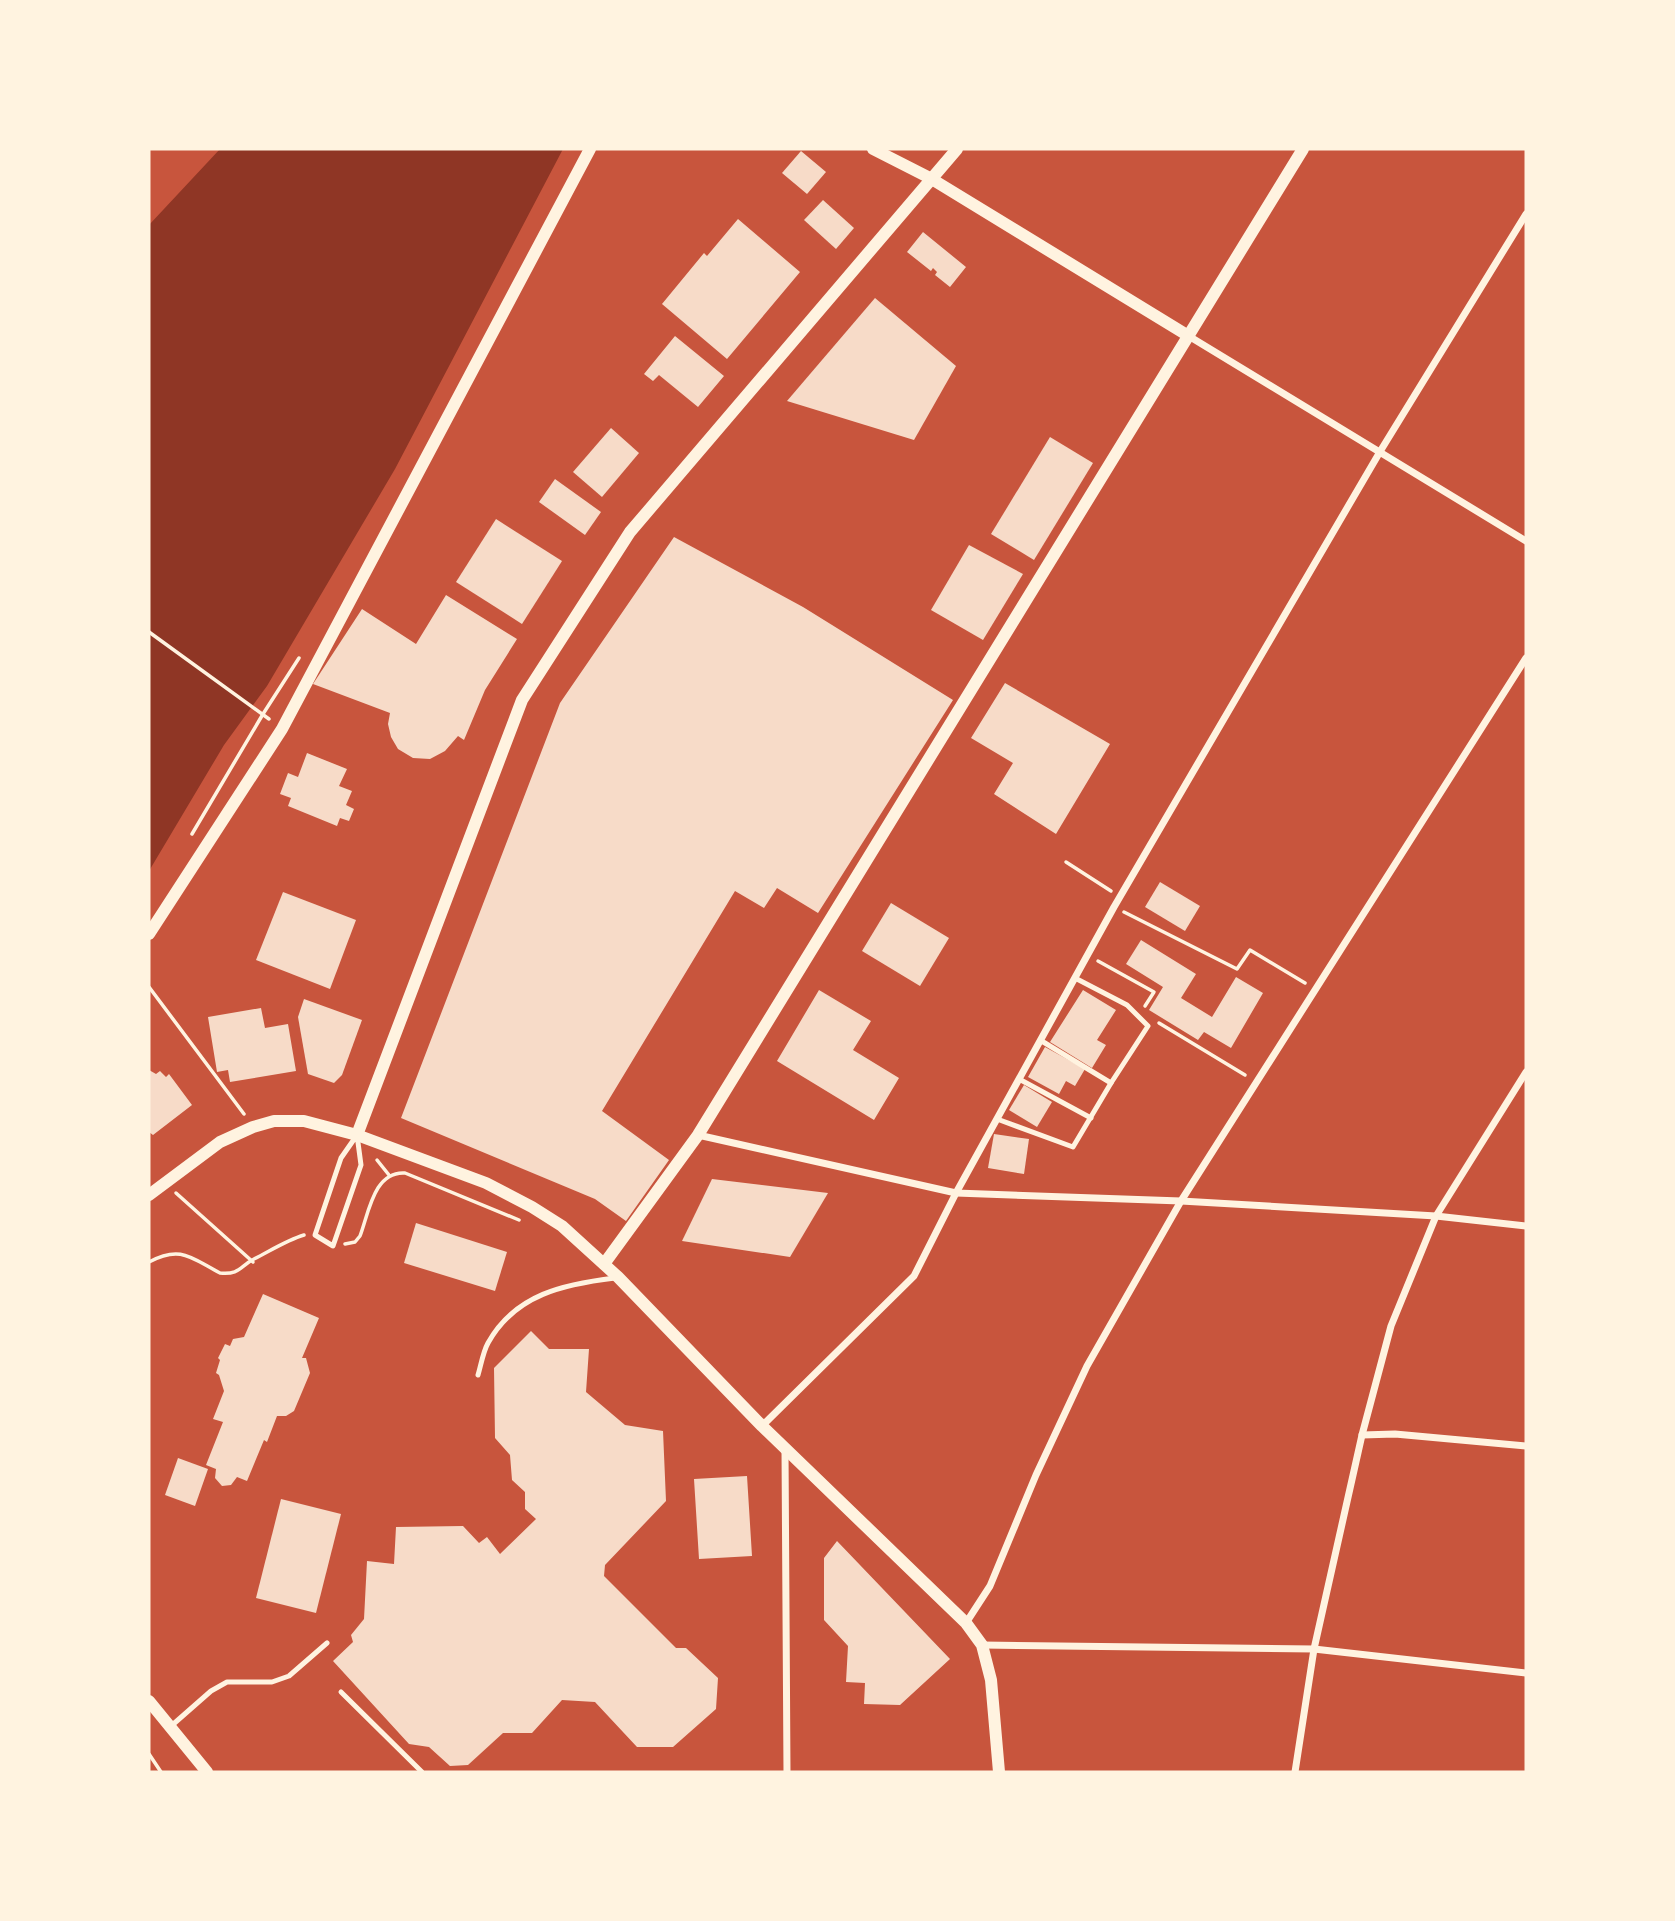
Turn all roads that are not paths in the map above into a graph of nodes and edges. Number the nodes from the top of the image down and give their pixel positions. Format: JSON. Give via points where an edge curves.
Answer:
{"nodes":[{"id":1,"x":590,"y":149,"type":"edge"},
{"id":2,"x":873,"y":149,"type":"edge"},
{"id":3,"x":957,"y":149,"type":"edge"},
{"id":4,"x":1303,"y":149,"type":"edge"},
{"id":5,"x":930,"y":178,"type":"junction"},
{"id":6,"x":1526,"y":214,"type":"edge"},
{"id":7,"x":1187,"y":335,"type":"junction"},
{"id":8,"x":1381,"y":452,"type":"junction"},
{"id":9,"x":1526,"y":541,"type":"edge"},
{"id":10,"x":1526,"y":658,"type":"edge"},
{"id":11,"x":149,"y":934,"type":"edge"},
{"id":12,"x":1075,"y":978,"type":"junction"},
{"id":13,"x":1040,"y":1040,"type":"junction"},
{"id":14,"x":1526,"y":1072,"type":"edge"},
{"id":15,"x":1019,"y":1079,"type":"junction"},
{"id":16,"x":1111,"y":1083,"type":"junction"},
{"id":17,"x":1091,"y":1118,"type":"junction"},
{"id":18,"x":997,"y":1119,"type":"junction"},
{"id":19,"x":357,"y":1135,"type":"junction"},
{"id":20,"x":698,"y":1135,"type":"junction"},
{"id":21,"x":956,"y":1192,"type":"junction"},
{"id":22,"x":149,"y":1195,"type":"edge"},
{"id":23,"x":1181,"y":1201,"type":"junction"},
{"id":24,"x":1436,"y":1216,"type":"junction"},
{"id":25,"x":1526,"y":1226,"type":"edge"},
{"id":26,"x":604,"y":1264,"type":"junction"},
{"id":27,"x":618,"y":1277,"type":"junction"},
{"id":28,"x":478,"y":1375,"type":"dead end"},
{"id":29,"x":762,"y":1426,"type":"junction"},
{"id":30,"x":1362,"y":1435,"type":"junction"},
{"id":31,"x":1526,"y":1446,"type":"edge"},
{"id":32,"x":785,"y":1448,"type":"junction"},
{"id":33,"x":966,"y":1623,"type":"junction"},
{"id":34,"x":327,"y":1643,"type":"dead end"},
{"id":35,"x":982,"y":1645,"type":"junction"},
{"id":36,"x":1314,"y":1649,"type":"junction"},
{"id":37,"x":1526,"y":1673,"type":"edge"},
{"id":38,"x":341,"y":1692,"type":"dead end"},
{"id":39,"x":149,"y":1701,"type":"edge"},
{"id":40,"x":170,"y":1727,"type":"junction"},
{"id":41,"x":207,"y":1772,"type":"edge"},
{"id":42,"x":422,"y":1772,"type":"edge"},
{"id":43,"x":787,"y":1772,"type":"edge"},
{"id":44,"x":999,"y":1772,"type":"edge"},
{"id":45,"x":1296,"y":1772,"type":"edge"}],
"edges":[{"from":1,"to":11,"type":"street","via":[[282,729]]},
{"from":2,"to":5,"type":"street"},
{"from":3,"to":5,"type":"street"},
{"from":4,"to":7,"type":"street"},
{"from":5,"to":7,"type":"street"},
{"from":5,"to":19,"type":"street","via":[[630,532],[522,700]]},
{"from":6,"to":8,"type":"street"},
{"from":7,"to":8,"type":"street"},
{"from":7,"to":20,"type":"street"},
{"from":8,"to":9,"type":"street"},
{"from":8,"to":12,"type":"street"},
{"from":10,"to":23,"type":"street"},
{"from":12,"to":13,"type":"street"},
{"from":12,"to":16,"type":"lane","via":[[1127,1005],[1148,1026]]},
{"from":13,"to":15,"type":"street"},
{"from":13,"to":16,"type":"lane"},
{"from":14,"to":24,"type":"street"},
{"from":15,"to":17,"type":"lane"},
{"from":15,"to":18,"type":"street"},
{"from":16,"to":17,"type":"lane"},
{"from":17,"to":18,"type":"lane","via":[[1073,1147]]},
{"from":18,"to":21,"type":"street"},
{"from":19,"to":19,"type":"lane","via":[[361,1165],[333,1246],[315,1235],[341,1158]]},
{"from":19,"to":22,"type":"street","via":[[304,1121],[274,1121],[253,1127],[220,1142]]},
{"from":19,"to":26,"type":"street","via":[[497,1189],[562,1226]]},
{"from":20,"to":21,"type":"street"},
{"from":20,"to":26,"type":"street"},
{"from":21,"to":23,"type":"street"},
{"from":21,"to":29,"type":"street","via":[[913,1279]]},
{"from":23,"to":24,"type":"street"},
{"from":23,"to":33,"type":"street","via":[[1087,1366],[990,1586]]},
{"from":24,"to":25,"type":"street"},
{"from":24,"to":30,"type":"street","via":[[1391,1326]]},
{"from":26,"to":27,"type":"street"},
{"from":27,"to":28,"type":"lane","via":[[546,1291],[520,1308],[500,1325],[487,1345]]},
{"from":27,"to":29,"type":"street"},
{"from":29,"to":32,"type":"street"},
{"from":30,"to":31,"type":"street"},
{"from":30,"to":36,"type":"street"},
{"from":32,"to":33,"type":"street"},
{"from":32,"to":43,"type":"street"},
{"from":33,"to":35,"type":"street"},
{"from":34,"to":40,"type":"lane","via":[[289,1676],[272,1682],[227,1682]]},
{"from":35,"to":36,"type":"street"},
{"from":35,"to":44,"type":"street","via":[[991,1680]]},
{"from":36,"to":37,"type":"street"},
{"from":36,"to":45,"type":"street"},
{"from":38,"to":42,"type":"lane"},
{"from":39,"to":40,"type":"street"},
{"from":40,"to":41,"type":"street"}]}
